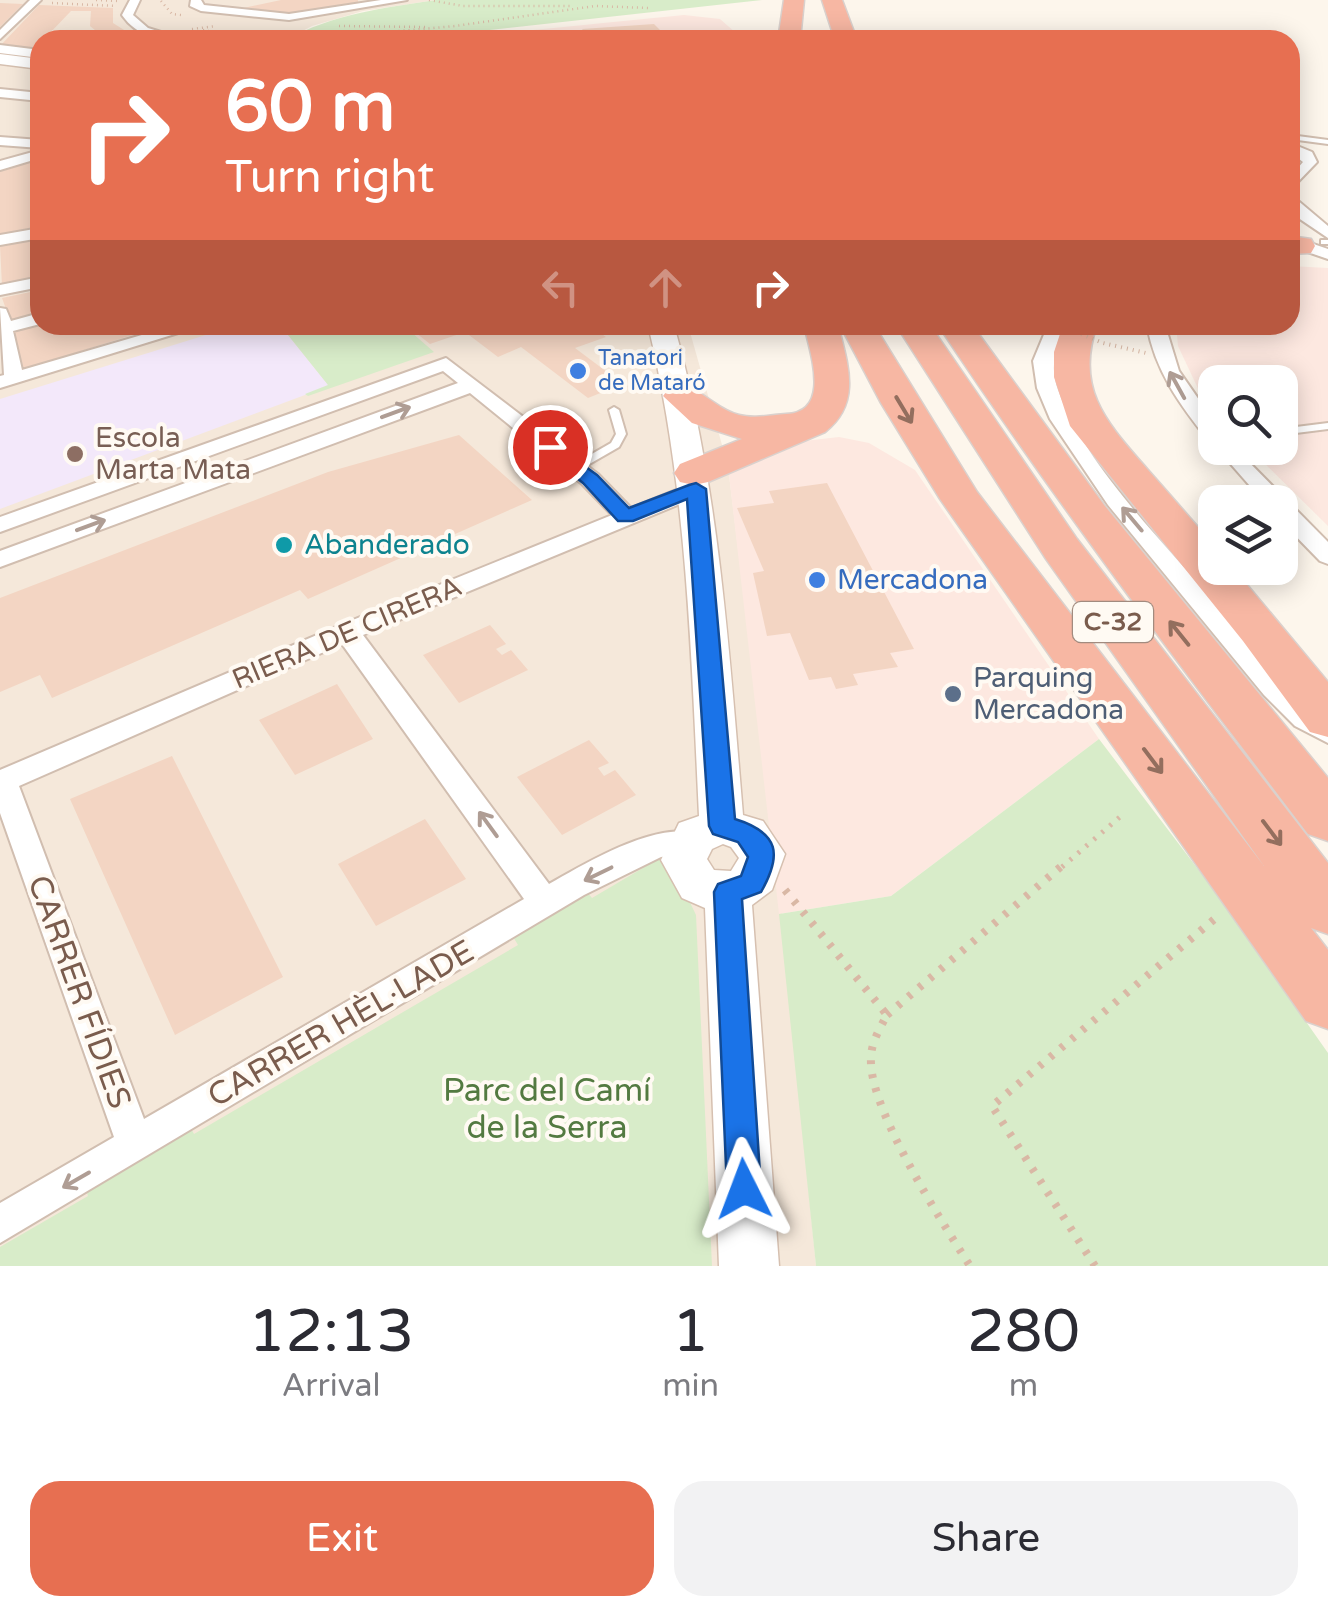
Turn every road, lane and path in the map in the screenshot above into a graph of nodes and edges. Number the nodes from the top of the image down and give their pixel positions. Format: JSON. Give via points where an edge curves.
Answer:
{"nodes":[{"id":1,"x":162,"y":0,"type":"edge"},
{"id":2,"x":267,"y":0,"type":"edge"},
{"id":3,"x":402,"y":0,"type":"edge"},
{"id":4,"x":429,"y":0,"type":"edge"},
{"id":5,"x":794,"y":0,"type":"edge"},
{"id":6,"x":805,"y":0,"type":"edge"},
{"id":7,"x":830,"y":0,"type":"edge"},
{"id":8,"x":35,"y":1,"type":"edge"},
{"id":9,"x":195,"y":2,"type":"edge"},
{"id":10,"x":132,"y":3,"type":"edge"},
{"id":11,"x":595,"y":6,"type":"junction"},
{"id":12,"x":648,"y":8,"type":"dead end"},
{"id":13,"x":226,"y":10,"type":"junction"},
{"id":14,"x":157,"y":11,"type":"dead end"},
{"id":15,"x":181,"y":24,"type":"dead end"},
{"id":16,"x":330,"y":26,"type":"dead end"},
{"id":17,"x":455,"y":26,"type":"junction"},
{"id":18,"x":144,"y":30,"type":"edge"},
{"id":19,"x":210,"y":30,"type":"edge"},
{"id":20,"x":411,"y":30,"type":"edge"},
{"id":21,"x":790,"y":30,"type":"edge"},
{"id":22,"x":807,"y":30,"type":"edge"},
{"id":23,"x":833,"y":30,"type":"edge"},
{"id":24,"x":842,"y":30,"type":"edge"},
{"id":25,"x":0,"y":36,"type":"edge"},
{"id":26,"x":0,"y":49,"type":"edge"},
{"id":27,"x":30,"y":53,"type":"edge"},
{"id":28,"x":0,"y":63,"type":"edge"},
{"id":29,"x":30,"y":67,"type":"edge"},
{"id":30,"x":0,"y":92,"type":"edge"},
{"id":31,"x":30,"y":96,"type":"edge"},
{"id":32,"x":0,"y":141,"type":"edge"},
{"id":33,"x":1328,"y":142,"type":"edge"},
{"id":34,"x":30,"y":143,"type":"edge"},
{"id":35,"x":1300,"y":144,"type":"edge"},
{"id":36,"x":1300,"y":145,"type":"edge"},
{"id":37,"x":1300,"y":150,"type":"edge"},
{"id":38,"x":1328,"y":150,"type":"edge"},
{"id":39,"x":30,"y":157,"type":"edge"},
{"id":40,"x":1328,"y":162,"type":"edge"},
{"id":41,"x":1308,"y":165,"type":"junction"},
{"id":42,"x":0,"y":166,"type":"edge"},
{"id":43,"x":1300,"y":167,"type":"edge"},
{"id":44,"x":1300,"y":174,"type":"edge"},
{"id":45,"x":1300,"y":219,"type":"edge"},
{"id":46,"x":30,"y":235,"type":"edge"},
{"id":47,"x":0,"y":240,"type":"edge"},
{"id":48,"x":1311,"y":245,"type":"edge"},
{"id":49,"x":30,"y":284,"type":"edge"},
{"id":50,"x":0,"y":290,"type":"edge"},
{"id":51,"x":30,"y":320,"type":"edge"},
{"id":52,"x":1,"y":327,"type":"edge"},
{"id":53,"x":160,"y":335,"type":"edge"},
{"id":54,"x":664,"y":335,"type":"edge"},
{"id":55,"x":834,"y":335,"type":"edge"},
{"id":56,"x":835,"y":335,"type":"edge"},
{"id":57,"x":837,"y":335,"type":"edge"},
{"id":58,"x":900,"y":335,"type":"edge"},
{"id":59,"x":919,"y":335,"type":"edge"},
{"id":60,"x":962,"y":335,"type":"edge"},
{"id":61,"x":1054,"y":335,"type":"edge"},
{"id":62,"x":1075,"y":335,"type":"edge"},
{"id":63,"x":1084,"y":335,"type":"edge"},
{"id":64,"x":1159,"y":335,"type":"edge"},
{"id":65,"x":1146,"y":354,"type":"dead end"},
{"id":66,"x":7,"y":380,"type":"edge"},
{"id":67,"x":472,"y":384,"type":"junction"},
{"id":68,"x":682,"y":396,"type":"junction"},
{"id":69,"x":614,"y":410,"type":"dead end"},
{"id":70,"x":1198,"y":415,"type":"edge"},
{"id":71,"x":1328,"y":426,"type":"edge"},
{"id":72,"x":1298,"y":430,"type":"edge"},
{"id":73,"x":182,"y":459,"type":"junction"},
{"id":74,"x":1240,"y":465,"type":"edge"},
{"id":75,"x":575,"y":468,"type":"junction"},
{"id":76,"x":695,"y":481,"type":"junction"},
{"id":77,"x":200,"y":485,"type":"junction"},
{"id":78,"x":1260,"y":485,"type":"edge"},
{"id":79,"x":626,"y":516,"type":"junction"},
{"id":80,"x":0,"y":525,"type":"edge"},
{"id":81,"x":1298,"y":525,"type":"edge"},
{"id":82,"x":1328,"y":556,"type":"edge"},
{"id":83,"x":0,"y":559,"type":"edge"},
{"id":84,"x":1110,"y":618,"type":"junction"},
{"id":85,"x":348,"y":632,"type":"junction"},
{"id":86,"x":1328,"y":718,"type":"edge"},
{"id":87,"x":1328,"y":734,"type":"edge"},
{"id":88,"x":1,"y":782,"type":"edge"},
{"id":89,"x":1121,"y":816,"type":"dead end"},
{"id":90,"x":1328,"y":818,"type":"edge"},
{"id":91,"x":706,"y":835,"type":"junction"},
{"id":92,"x":784,"y":890,"type":"dead end"},
{"id":93,"x":728,"y":892,"type":"junction"},
{"id":94,"x":545,"y":903,"type":"junction"},
{"id":95,"x":1328,"y":908,"type":"edge"},
{"id":96,"x":1217,"y":916,"type":"dead end"},
{"id":97,"x":1328,"y":1000,"type":"edge"},
{"id":98,"x":887,"y":1015,"type":"junction"},
{"id":99,"x":135,"y":1146,"type":"junction"},
{"id":100,"x":0,"y":1224,"type":"edge"},
{"id":101,"x":749,"y":1266,"type":"edge"},
{"id":102,"x":970,"y":1266,"type":"edge"},
{"id":103,"x":1095,"y":1266,"type":"edge"}],
"edges":[{"from":1,"to":14,"type":"path"},
{"from":2,"to":13,"type":"street"},
{"from":3,"to":13,"type":"street","via":[[308,15]]},
{"from":4,"to":11,"type":"path"},
{"from":5,"to":21,"type":"highway"},
{"from":6,"to":22,"type":"highway"},
{"from":7,"to":23,"type":"highway"},
{"from":7,"to":24,"type":"highway"},
{"from":8,"to":10,"type":"path"},
{"from":8,"to":25,"type":"street"},
{"from":9,"to":13,"type":"street"},
{"from":10,"to":18,"type":"street","via":[[129,20]]},
{"from":11,"to":12,"type":"path"},
{"from":11,"to":17,"type":"path"},
{"from":15,"to":19,"type":"path"},
{"from":16,"to":17,"type":"path"},
{"from":17,"to":20,"type":"path"},
{"from":26,"to":27,"type":"street"},
{"from":28,"to":29,"type":"street"},
{"from":30,"to":31,"type":"street"},
{"from":32,"to":34,"type":"street"},
{"from":33,"to":35,"type":"lane"},
{"from":36,"to":38,"type":"street"},
{"from":37,"to":41,"type":"street","via":[[1310,158]]},
{"from":39,"to":42,"type":"street"},
{"from":40,"to":41,"type":"street"},
{"from":41,"to":43,"type":"street"},
{"from":41,"to":44,"type":"street"},
{"from":45,"to":48,"type":"street"},
{"from":46,"to":47,"type":"street"},
{"from":49,"to":50,"type":"street"},
{"from":51,"to":52,"type":"street"},
{"from":52,"to":66,"type":"street"},
{"from":53,"to":66,"type":"street"},
{"from":54,"to":68,"type":"street"},
{"from":55,"to":68,"type":"highway","via":[[818,358],[822,405],[789,425],[734,426],[707,418]]},
{"from":56,"to":76,"type":"highway","via":[[827,412]]},
{"from":57,"to":97,"type":"highway","one_way":true,"via":[[900,402],[961,500]]},
{"from":58,"to":84,"type":"highway","via":[[973,457],[1054,565]]},
{"from":59,"to":84,"type":"highway","number":"C-32"},
{"from":90,"to":60,"type":"highway","number":"C-32","one_way":true,"via":[[1059,476]]},
{"from":87,"to":61,"type":"street","one_way":true,"via":[[1284,702],[1116,500],[1060,419],[1042,361]]},
{"from":62,"to":86,"type":"highway","via":[[1069,368],[1089,426]]},
{"from":63,"to":65,"type":"path","bridge":true},
{"from":70,"to":64,"type":"street","one_way":true,"via":[[1170,371]]},
{"from":67,"to":73,"type":"street","via":[[446,364]]},
{"from":67,"to":75,"type":"street"},
{"from":77,"to":67,"type":"street","one_way":true},
{"from":68,"to":76,"type":"street"},
{"from":69,"to":75,"type":"lane","via":[[620,434],[614,446]]},
{"from":71,"to":72,"type":"lane"},
{"from":73,"to":77,"type":"street"},
{"from":73,"to":80,"type":"street"},
{"from":74,"to":78,"type":"street"},
{"from":75,"to":79,"type":"street"},
{"from":76,"to":79,"type":"street","name":"RIERA DE CIRERA"},
{"from":76,"to":91,"type":"street"},
{"from":83,"to":77,"type":"street","one_way":true},
{"from":79,"to":85,"type":"street","name":"RIERA DE CIRERA"},
{"from":81,"to":82,"type":"street"},
{"from":84,"to":95,"type":"highway","number":"C-32","one_way":true},
{"from":85,"to":88,"type":"street","name":"RIERA DE CIRERA"},
{"from":94,"to":85,"type":"street","one_way":true},
{"from":88,"to":99,"type":"street","name":"CARRER FÍDIES"},
{"from":89,"to":98,"type":"path"},
{"from":91,"to":93,"type":"street","via":[[684,860],[690,877],[706,889]]},
{"from":91,"to":93,"type":"street","via":[[748,834],[762,854],[751,884]]},
{"from":91,"to":94,"type":"street","name":"CARRER HÈL·LADE","one_way":true,"via":[[657,845]]},
{"from":92,"to":98,"type":"path"},
{"from":93,"to":101,"type":"street"},
{"from":94,"to":99,"type":"street","name":"CARRER HÈL·LADE"},
{"from":96,"to":103,"type":"path","via":[[992,1106]]},
{"from":98,"to":102,"type":"path","via":[[870,1062],[892,1124]]},
{"from":99,"to":100,"type":"street","name":"CARRER HÈL·LADE","one_way":true}]}
